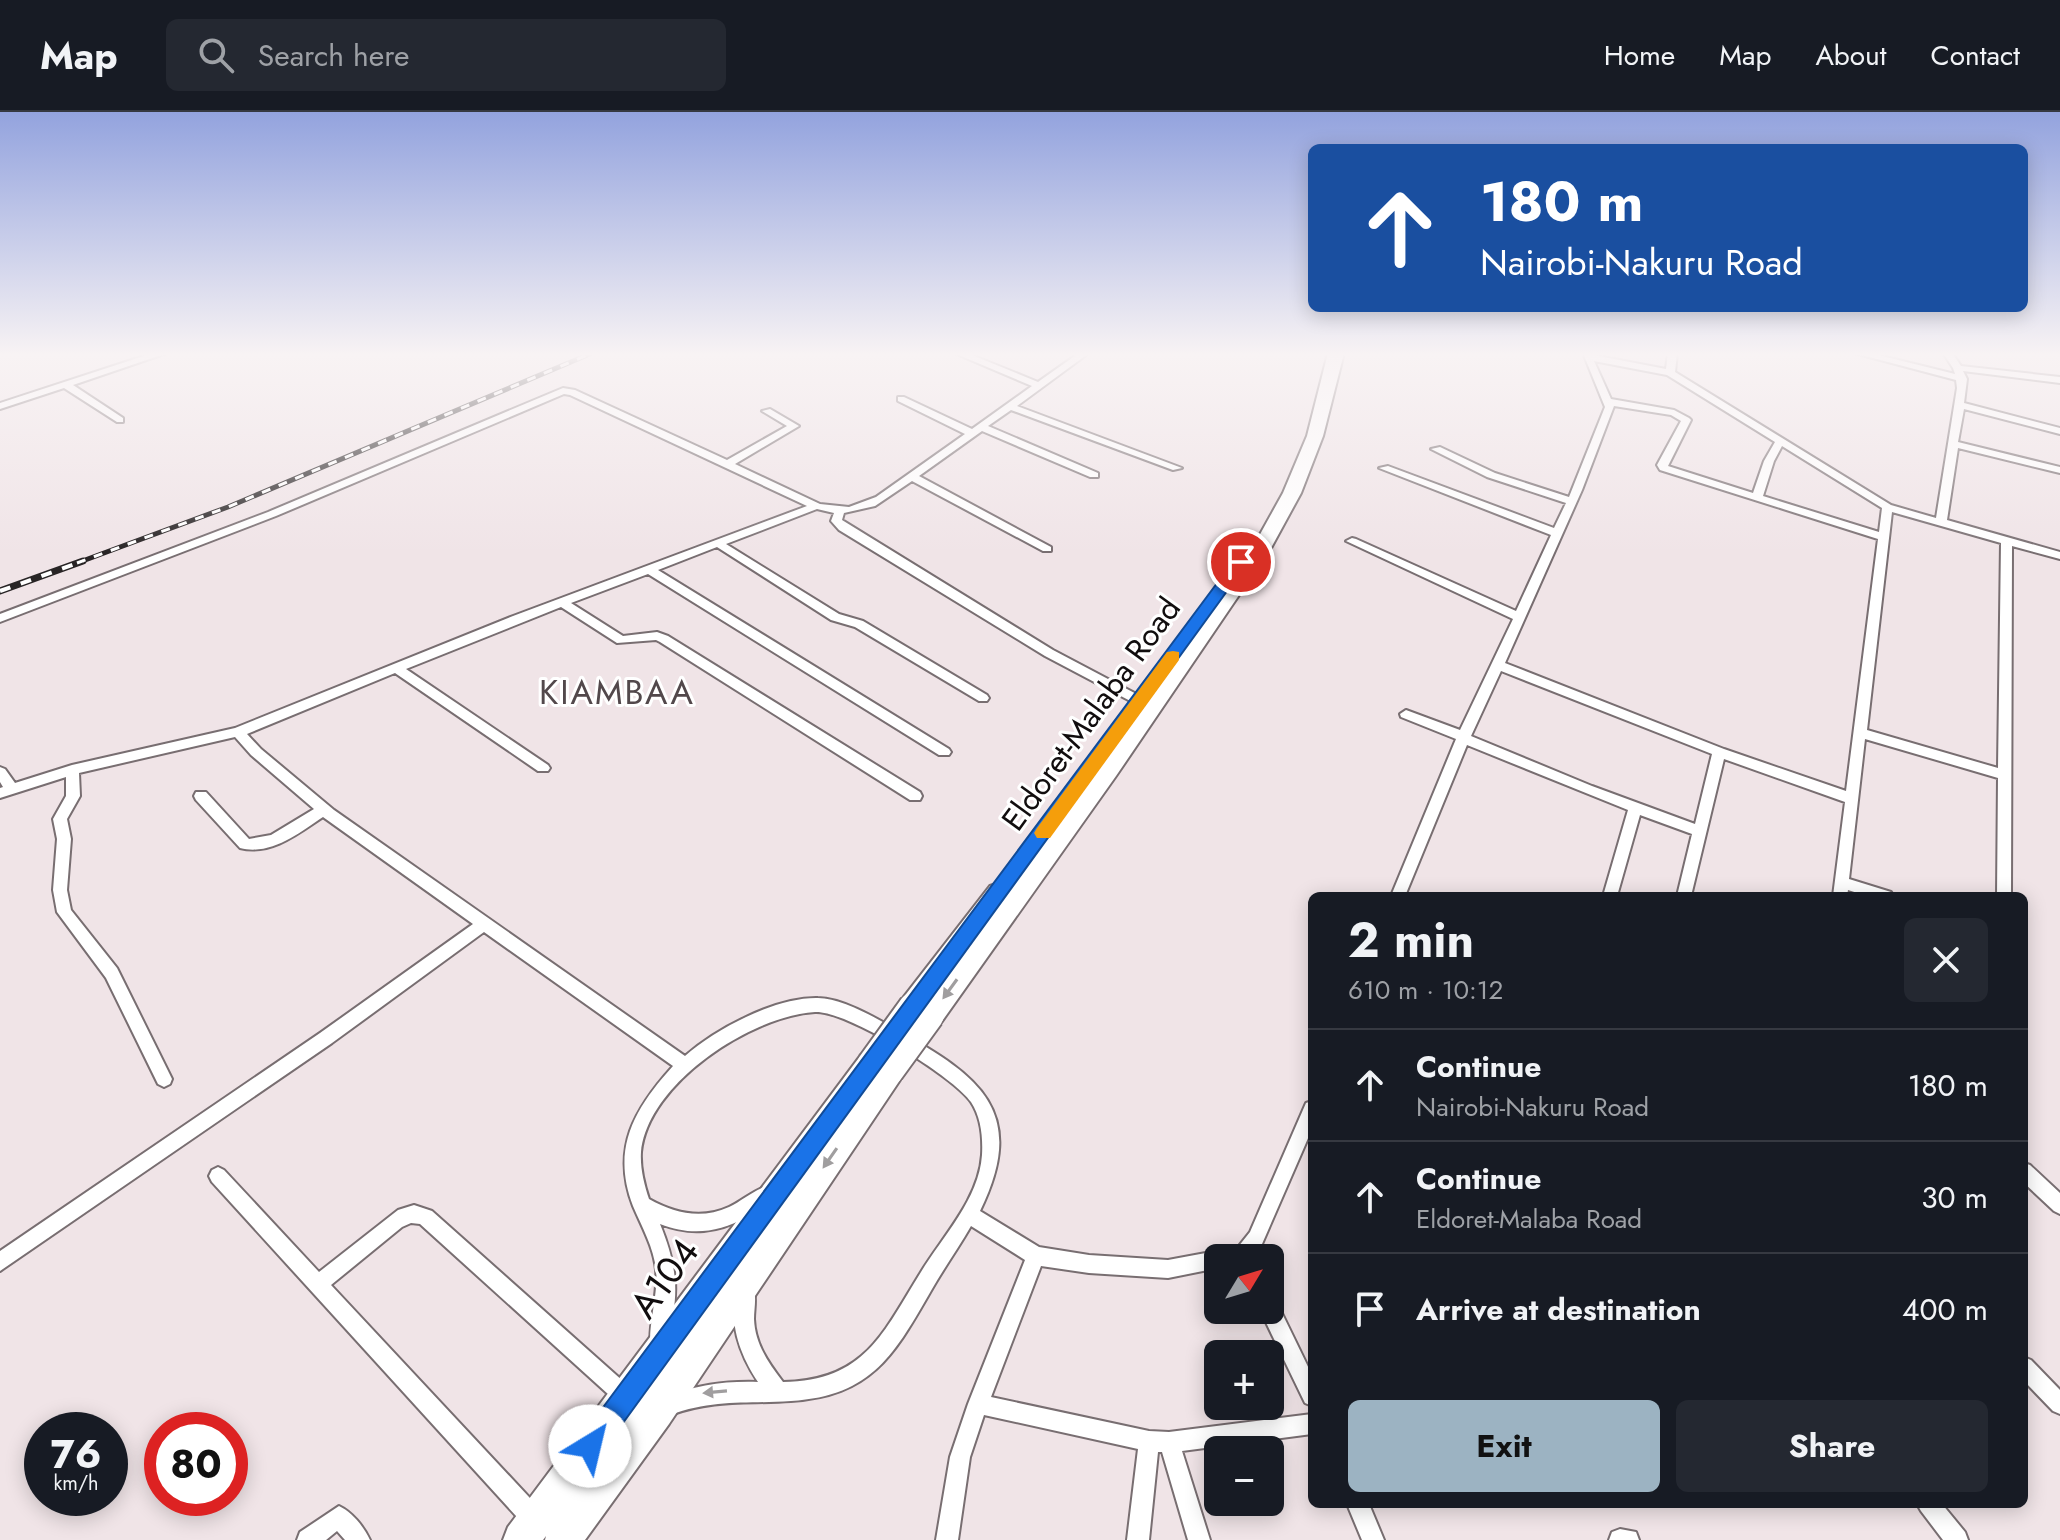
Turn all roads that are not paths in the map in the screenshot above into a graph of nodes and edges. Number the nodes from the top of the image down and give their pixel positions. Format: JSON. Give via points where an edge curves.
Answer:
{"nodes":[{"id":1,"x":496,"y":420,"type":"edge"},
{"id":2,"x":632,"y":420,"type":"edge"},
{"id":3,"x":783,"y":420,"type":"edge"},
{"id":4,"x":952,"y":420,"type":"edge"},
{"id":5,"x":992,"y":420,"type":"edge"},
{"id":6,"x":1045,"y":420,"type":"edge"},
{"id":7,"x":1307,"y":420,"type":"edge"},
{"id":8,"x":1319,"y":420,"type":"edge"},
{"id":9,"x":1603,"y":420,"type":"edge"},
{"id":10,"x":1686,"y":420,"type":"edge"},
{"id":11,"x":1745,"y":420,"type":"edge"},
{"id":12,"x":1957,"y":420,"type":"edge"},
{"id":13,"x":2016,"y":420,"type":"edge"},
{"id":14,"x":977,"y":430,"type":"junction"},
{"id":15,"x":2060,"y":431,"type":"edge"},
{"id":16,"x":1780,"y":441,"type":"junction"},
{"id":17,"x":1953,"y":444,"type":"junction"},
{"id":18,"x":1436,"y":449,"type":"dead end"},
{"id":19,"x":728,"y":464,"type":"junction"},
{"id":20,"x":1177,"y":468,"type":"dead end"},
{"id":21,"x":1384,"y":468,"type":"dead end"},
{"id":22,"x":2060,"y":470,"type":"edge"},
{"id":23,"x":1094,"y":475,"type":"dead end"},
{"id":24,"x":913,"y":477,"type":"junction"},
{"id":25,"x":1757,"y":497,"type":"junction"},
{"id":26,"x":1572,"y":501,"type":"junction"},
{"id":27,"x":816,"y":506,"type":"junction"},
{"id":28,"x":1887,"y":507,"type":"junction"},
{"id":29,"x":839,"y":513,"type":"junction"},
{"id":30,"x":1941,"y":522,"type":"junction"},
{"id":31,"x":1557,"y":533,"type":"junction"},
{"id":32,"x":1884,"y":537,"type":"junction"},
{"id":33,"x":1352,"y":541,"type":"dead end"},
{"id":34,"x":2007,"y":541,"type":"junction"},
{"id":35,"x":716,"y":542,"type":"junction"},
{"id":36,"x":1047,"y":549,"type":"dead end"},
{"id":37,"x":2060,"y":556,"type":"edge"},
{"id":38,"x":650,"y":570,"type":"junction"},
{"id":39,"x":562,"y":602,"type":"junction"},
{"id":40,"x":1519,"y":617,"type":"junction"},
{"id":41,"x":0,"y":618,"type":"edge"},
{"id":42,"x":1498,"y":665,"type":"junction"},
{"id":43,"x":398,"y":669,"type":"junction"},
{"id":44,"x":983,"y":698,"type":"dead end"},
{"id":45,"x":1140,"y":701,"type":"junction"},
{"id":46,"x":1406,"y":714,"type":"dead end"},
{"id":47,"x":238,"y":732,"type":"junction"},
{"id":48,"x":1860,"y":733,"type":"junction"},
{"id":49,"x":1464,"y":738,"type":"junction"},
{"id":50,"x":944,"y":752,"type":"dead end"},
{"id":51,"x":1719,"y":752,"type":"junction"},
{"id":52,"x":543,"y":768,"type":"dead end"},
{"id":53,"x":72,"y":770,"type":"junction"},
{"id":54,"x":0,"y":772,"type":"edge"},
{"id":55,"x":2005,"y":775,"type":"junction"},
{"id":56,"x":6,"y":790,"type":"edge"},
{"id":57,"x":201,"y":796,"type":"dead end"},
{"id":58,"x":915,"y":796,"type":"dead end"},
{"id":59,"x":1852,"y":799,"type":"junction"},
{"id":60,"x":324,"y":809,"type":"junction"},
{"id":61,"x":1635,"y":809,"type":"junction"},
{"id":62,"x":1699,"y":831,"type":"junction"},
{"id":63,"x":1841,"y":889,"type":"edge"},
{"id":64,"x":1400,"y":892,"type":"edge"},
{"id":65,"x":1611,"y":892,"type":"edge"},
{"id":66,"x":1685,"y":892,"type":"edge"},
{"id":67,"x":2004,"y":892,"type":"edge"},
{"id":68,"x":485,"y":923,"type":"junction"},
{"id":69,"x":922,"y":1011,"type":"junction"},
{"id":70,"x":686,"y":1066,"type":"junction"},
{"id":71,"x":880,"y":1067,"type":"junction"},
{"id":72,"x":164,"y":1079,"type":"dead end"},
{"id":73,"x":1308,"y":1118,"type":"edge"},
{"id":74,"x":2028,"y":1175,"type":"edge"},
{"id":75,"x":218,"y":1176,"type":"dead end"},
{"id":76,"x":786,"y":1179,"type":"junction"},
{"id":77,"x":642,"y":1205,"type":"junction"},
{"id":78,"x":2060,"y":1205,"type":"edge"},
{"id":79,"x":968,"y":1214,"type":"junction"},
{"id":80,"x":1250,"y":1244,"type":"edge"},
{"id":81,"x":1036,"y":1256,"type":"junction"},
{"id":82,"x":0,"y":1262,"type":"edge"},
{"id":83,"x":1204,"y":1262,"type":"edge"},
{"id":84,"x":748,"y":1278,"type":"junction"},
{"id":85,"x":317,"y":1285,"type":"junction"},
{"id":86,"x":1277,"y":1324,"type":"edge"},
{"id":87,"x":648,"y":1368,"type":"junction"},
{"id":88,"x":2028,"y":1371,"type":"edge"},
{"id":89,"x":1308,"y":1388,"type":"edge"},
{"id":90,"x":777,"y":1390,"type":"junction"},
{"id":91,"x":626,"y":1397,"type":"junction"},
{"id":92,"x":978,"y":1404,"type":"junction"},
{"id":93,"x":2060,"y":1404,"type":"edge"},
{"id":94,"x":657,"y":1412,"type":"junction"},
{"id":95,"x":1308,"y":1424,"type":"edge"},
{"id":96,"x":1159,"y":1441,"type":"junction"},
{"id":97,"x":1360,"y":1508,"type":"edge"},
{"id":98,"x":1931,"y":1508,"type":"edge"},
{"id":99,"x":528,"y":1530,"type":"edge"},
{"id":100,"x":308,"y":1540,"type":"edge"},
{"id":101,"x":359,"y":1540,"type":"edge"},
{"id":102,"x":563,"y":1540,"type":"edge"},
{"id":103,"x":947,"y":1540,"type":"edge"},
{"id":104,"x":1138,"y":1540,"type":"edge"},
{"id":105,"x":1199,"y":1540,"type":"edge"},
{"id":106,"x":1373,"y":1540,"type":"edge"},
{"id":107,"x":1620,"y":1540,"type":"edge"},
{"id":108,"x":1628,"y":1540,"type":"edge"},
{"id":109,"x":1957,"y":1540,"type":"edge"}],
"edges":[{"from":1,"to":41,"type":"street","via":[[259,520]]},
{"from":2,"to":19,"type":"street"},
{"from":3,"to":19,"type":"street","via":[[794,426]]},
{"from":4,"to":14,"type":"street"},
{"from":5,"to":14,"type":"street"},
{"from":6,"to":20,"type":"street"},
{"from":7,"to":45,"type":"highway","name":"Eldoret-Malaba Road","via":[[1241,562]]},
{"from":8,"to":69,"type":"highway","name":"Eldoret-Malaba Road","one_way":true,"via":[[1292,493],[1262,548],[1099,783]]},
{"from":9,"to":26,"type":"street"},
{"from":10,"to":25,"type":"street","via":[[1662,466]]},
{"from":11,"to":16,"type":"street"},
{"from":12,"to":17,"type":"street"},
{"from":13,"to":15,"type":"street"},
{"from":14,"to":23,"type":"street"},
{"from":14,"to":24,"type":"street"},
{"from":16,"to":25,"type":"street"},
{"from":16,"to":28,"type":"street"},
{"from":17,"to":22,"type":"street"},
{"from":17,"to":30,"type":"street"},
{"from":18,"to":26,"type":"street","via":[[1491,475]]},
{"from":19,"to":27,"type":"street"},
{"from":21,"to":31,"type":"street"},
{"from":24,"to":29,"type":"street","via":[[868,506]]},
{"from":24,"to":36,"type":"street"},
{"from":25,"to":32,"type":"street"},
{"from":26,"to":31,"type":"street"},
{"from":27,"to":29,"type":"street"},
{"from":27,"to":35,"type":"street"},
{"from":28,"to":30,"type":"street"},
{"from":28,"to":32,"type":"street"},
{"from":29,"to":45,"type":"street","via":[[836,521],[843,528],[1049,653]]},
{"from":30,"to":34,"type":"street"},
{"from":31,"to":40,"type":"street"},
{"from":32,"to":48,"type":"street"},
{"from":33,"to":40,"type":"street"},
{"from":34,"to":37,"type":"street"},
{"from":34,"to":55,"type":"street"},
{"from":35,"to":38,"type":"street"},
{"from":35,"to":44,"type":"street","via":[[835,617],[859,624]]},
{"from":38,"to":39,"type":"street"},
{"from":38,"to":50,"type":"street"},
{"from":39,"to":43,"type":"street"},
{"from":39,"to":58,"type":"street","via":[[621,640],[664,639]]},
{"from":40,"to":42,"type":"street"},
{"from":42,"to":49,"type":"street"},
{"from":42,"to":51,"type":"street"},
{"from":43,"to":47,"type":"street"},
{"from":43,"to":52,"type":"street"},
{"from":45,"to":69,"type":"highway","name":"Eldoret-Malaba Road"},
{"from":46,"to":49,"type":"street"},
{"from":47,"to":53,"type":"street"},
{"from":47,"to":60,"type":"street"},
{"from":48,"to":55,"type":"street"},
{"from":48,"to":59,"type":"street"},
{"from":49,"to":61,"type":"street"},
{"from":49,"to":64,"type":"street"},
{"from":51,"to":59,"type":"street"},
{"from":51,"to":62,"type":"street"},
{"from":53,"to":56,"type":"street"},
{"from":53,"to":72,"type":"street","via":[[73,796],[60,819],[64,912],[112,973]]},
{"from":54,"to":56,"type":"street"},
{"from":55,"to":67,"type":"street"},
{"from":57,"to":60,"type":"street","via":[[245,844],[252,845],[267,843]]},
{"from":59,"to":63,"type":"street"},
{"from":60,"to":68,"type":"street"},
{"from":61,"to":62,"type":"street"},
{"from":61,"to":65,"type":"street"},
{"from":62,"to":66,"type":"street"},
{"from":68,"to":70,"type":"street"},
{"from":68,"to":82,"type":"street"},
{"from":69,"to":71,"type":"highway","bridge":true},
{"from":70,"to":77,"type":"street","via":[[637,1133],[633,1176]]},
{"from":70,"to":79,"type":"street","via":[[718,1039],[775,1011],[820,1004],[882,1030],[964,1079],[984,1109],[991,1146],[986,1175]]},
{"from":71,"to":76,"type":"highway","name":"A104"},
{"from":71,"to":84,"type":"highway","one_way":true},
{"from":73,"to":80,"type":"street"},
{"from":74,"to":78,"type":"street"},
{"from":75,"to":85,"type":"street"},
{"from":76,"to":77,"type":"street","via":[[717,1222],[678,1222]]},
{"from":76,"to":87,"type":"highway","name":"A104"},
{"from":77,"to":87,"type":"street","via":[[664,1261],[667,1292]]},
{"from":79,"to":81,"type":"street"},
{"from":79,"to":90,"type":"street","via":[[869,1363],[820,1389]]},
{"from":81,"to":83,"type":"street","via":[[1168,1269]]},
{"from":81,"to":92,"type":"street"},
{"from":84,"to":90,"type":"street","via":[[746,1340]]},
{"from":84,"to":94,"type":"highway"},
{"from":85,"to":91,"type":"street","via":[[396,1221],[417,1213]]},
{"from":85,"to":99,"type":"street"},
{"from":86,"to":89,"type":"street"},
{"from":87,"to":91,"type":"highway","name":"A104"},
{"from":88,"to":93,"type":"street"},
{"from":90,"to":94,"type":"street","one_way":true,"via":[[700,1393]]},
{"from":91,"to":99,"type":"highway","name":"A104"},
{"from":92,"to":96,"type":"street"},
{"from":92,"to":103,"type":"street","via":[[960,1457]]},
{"from":94,"to":102,"type":"highway"},
{"from":95,"to":96,"type":"street"},
{"from":96,"to":104,"type":"street"},
{"from":96,"to":105,"type":"street"},
{"from":97,"to":106,"type":"street"},
{"from":98,"to":109,"type":"street"},
{"from":100,"to":101,"type":"street","via":[[339,1517]]},
{"from":107,"to":108,"type":"street"}]}
